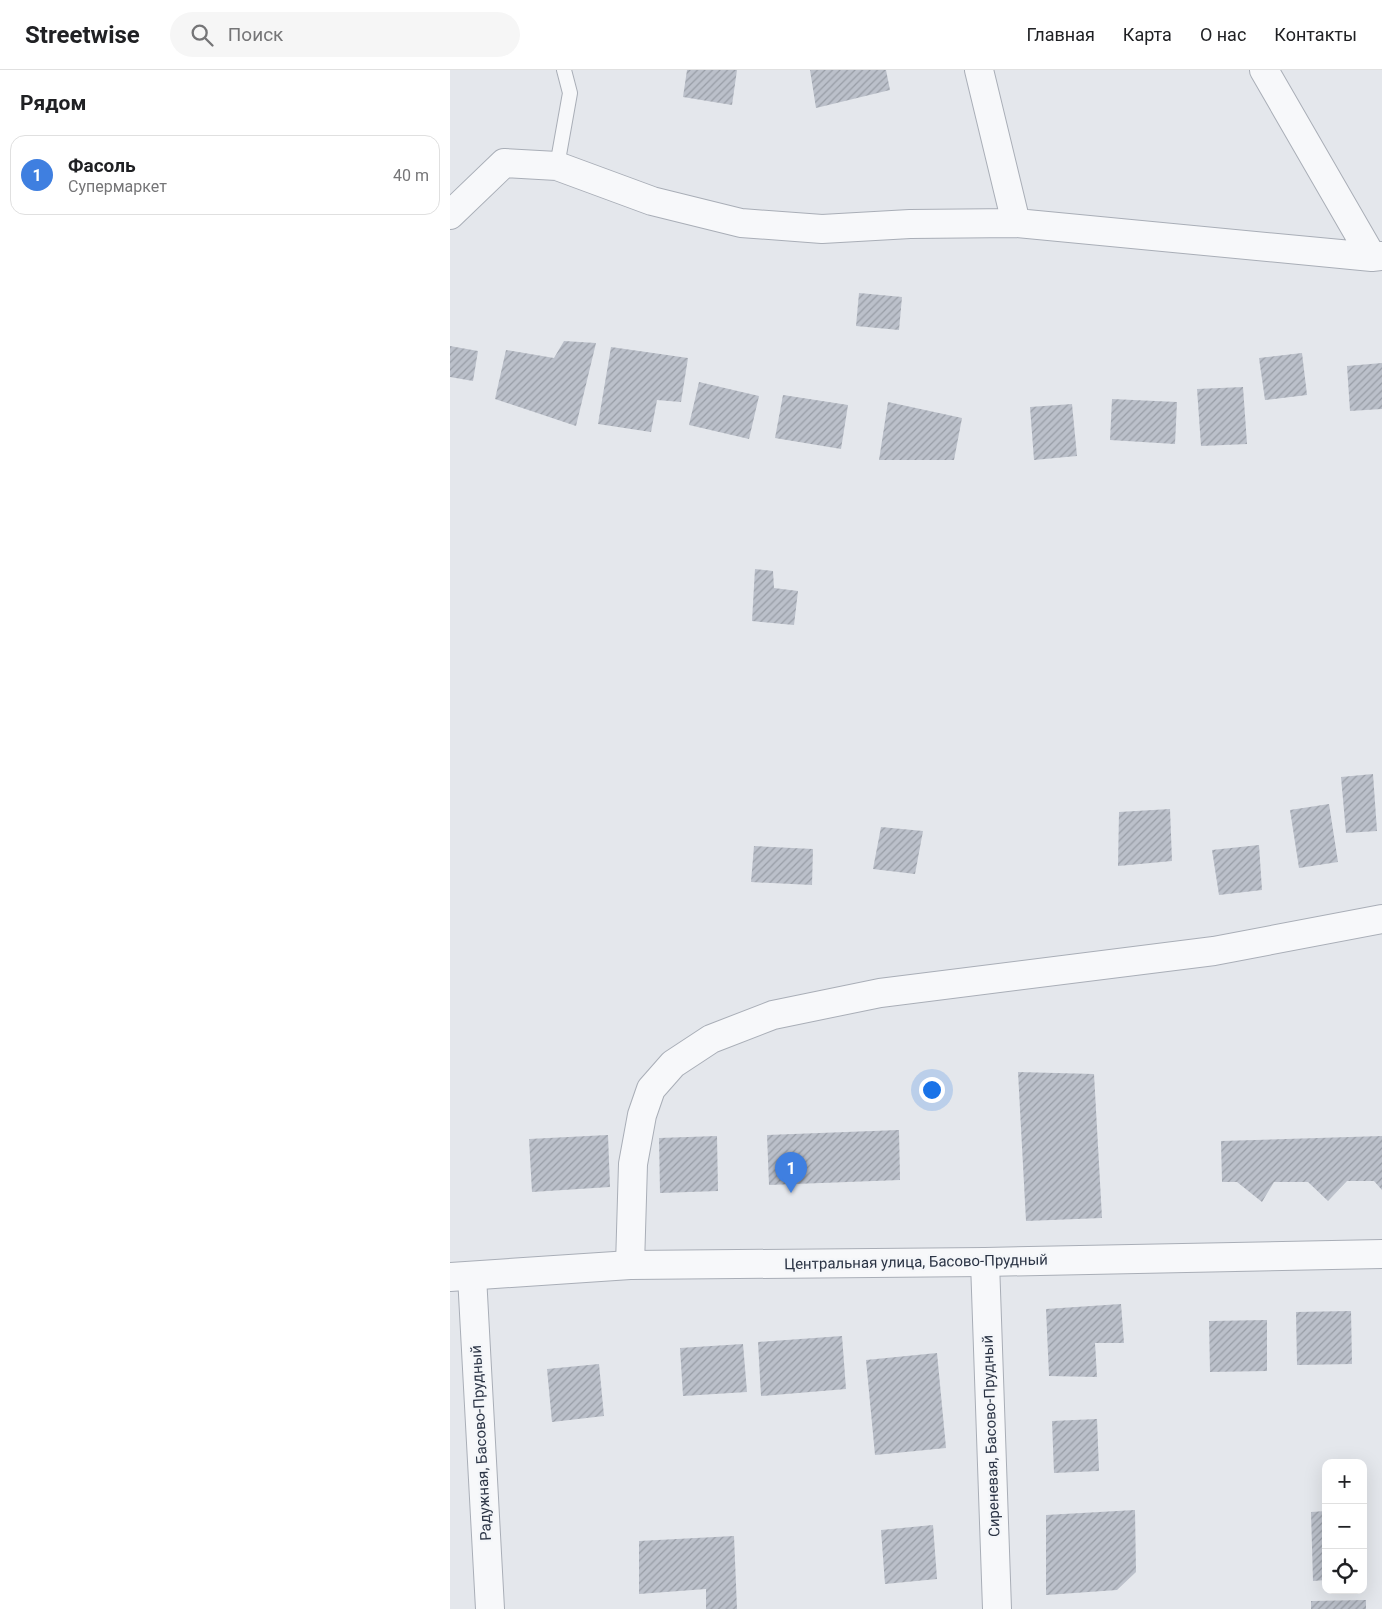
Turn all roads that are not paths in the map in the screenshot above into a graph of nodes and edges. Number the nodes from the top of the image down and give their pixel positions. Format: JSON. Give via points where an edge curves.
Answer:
{"nodes":[{"id":1,"x":564,"y":70,"type":"edge"},
{"id":2,"x":979,"y":70,"type":"edge"},
{"id":3,"x":1264,"y":70,"type":"edge"},
{"id":4,"x":557,"y":166,"type":"junction"},
{"id":5,"x":450,"y":215,"type":"edge"},
{"id":6,"x":1016,"y":223,"type":"junction"},
{"id":7,"x":1377,"y":257,"type":"edge"},
{"id":8,"x":1382,"y":919,"type":"edge"},
{"id":9,"x":1382,"y":1254,"type":"edge"},
{"id":10,"x":985,"y":1262,"type":"junction"},
{"id":11,"x":630,"y":1265,"type":"junction"},
{"id":12,"x":461,"y":1277,"type":"edge"},
{"id":13,"x":490,"y":1609,"type":"edge"},
{"id":14,"x":997,"y":1609,"type":"edge"}],
"edges":[{"from":1,"to":4,"type":"lane","via":[[570,94]]},
{"from":2,"to":6,"type":"street"},
{"from":3,"to":7,"type":"street"},
{"from":4,"to":5,"type":"street","via":[[504,164]]},
{"from":4,"to":6,"type":"street","via":[[652,201],[741,224],[822,229]]},
{"from":6,"to":7,"type":"street"},
{"from":8,"to":11,"type":"street","via":[[1214,951],[880,993],[773,1015],[711,1039],[673,1064],[651,1089],[642,1115],[633,1164]]},
{"from":9,"to":10,"type":"street","name":"Центральная улица, Басово-Прудный"},
{"from":10,"to":11,"type":"street","name":"Центральная улица, Басово-Прудный"},
{"from":10,"to":14,"type":"street","name":"Сиреневая, Басово-Прудный"},
{"from":11,"to":12,"type":"street","name":"Центральная улица, Басово-Прудный"},
{"from":12,"to":13,"type":"street","name":"Радужная, Басово-Прудный"}]}
